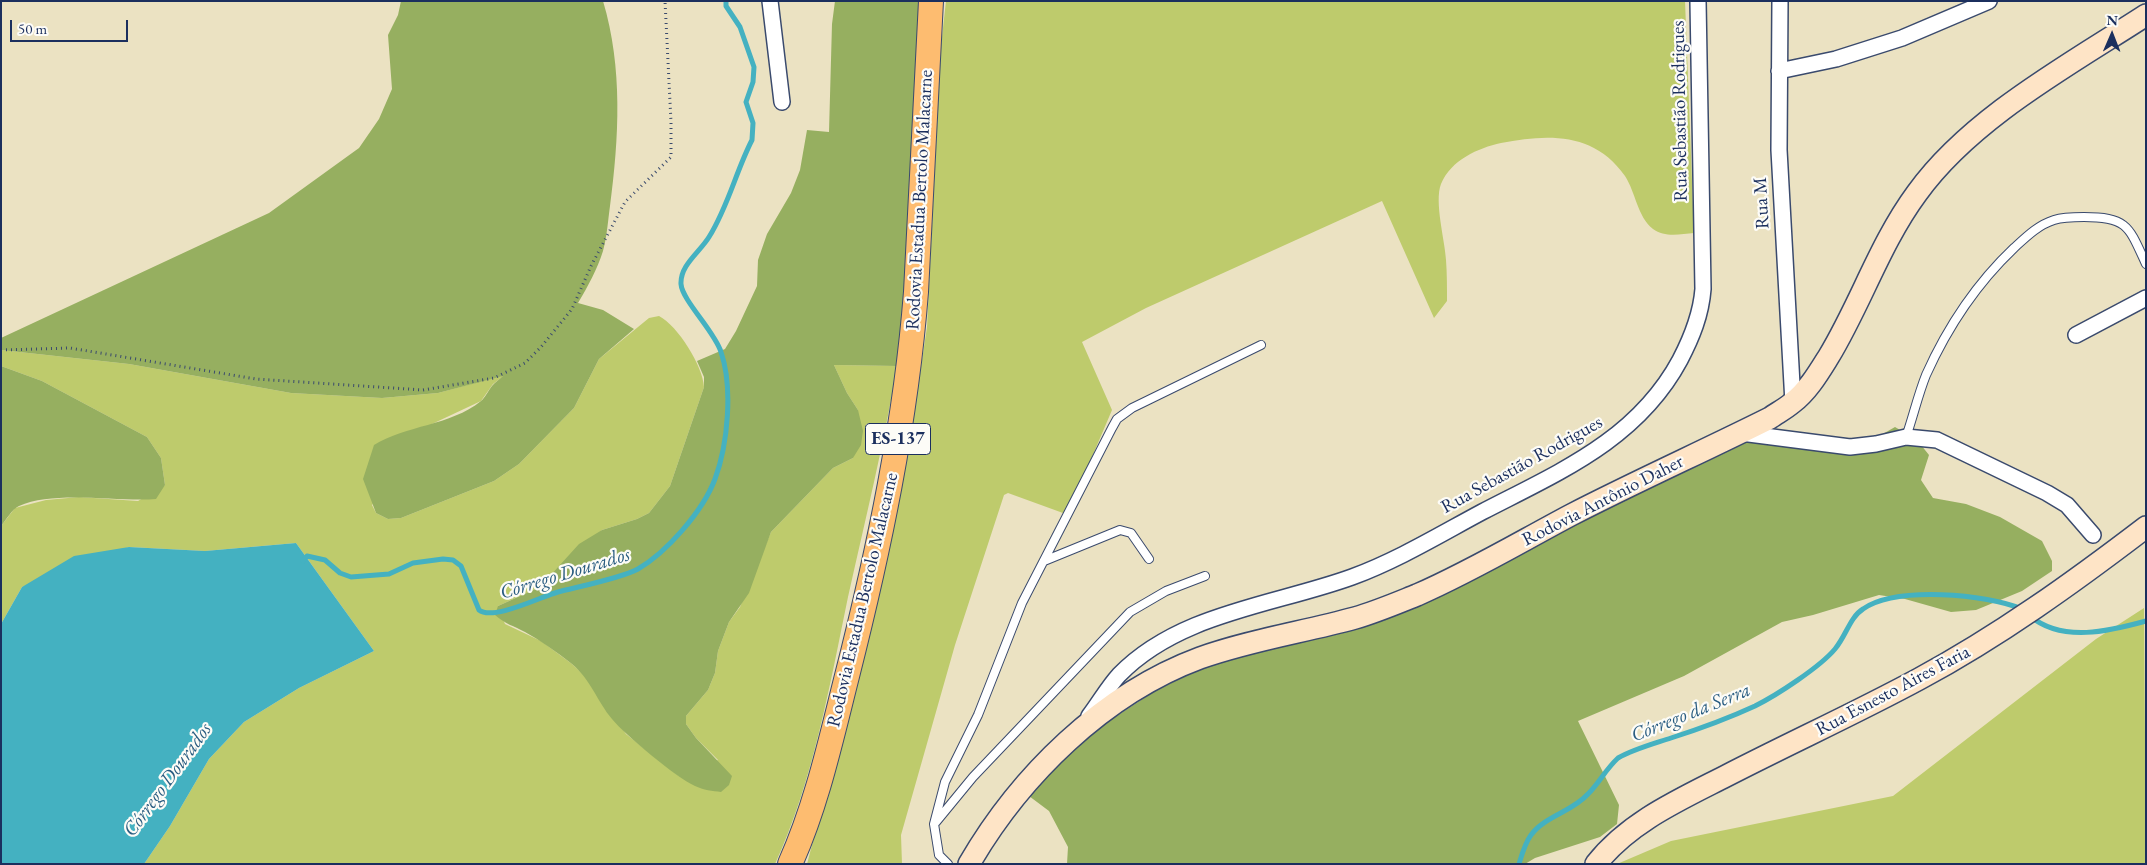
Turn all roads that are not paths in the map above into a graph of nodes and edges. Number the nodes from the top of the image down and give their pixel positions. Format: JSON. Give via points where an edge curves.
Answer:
{"nodes":[{"id":1,"x":770,"y":1,"type":"edge"},
{"id":2,"x":931,"y":1,"type":"edge"},
{"id":3,"x":1698,"y":1,"type":"edge"},
{"id":4,"x":1780,"y":1,"type":"edge"},
{"id":5,"x":1989,"y":1,"type":"edge"},
{"id":6,"x":2146,"y":15,"type":"edge"},
{"id":7,"x":1779,"y":71,"type":"junction"},
{"id":8,"x":782,"y":102,"type":"dead end"},
{"id":9,"x":2146,"y":264,"type":"edge"},
{"id":10,"x":2146,"y":298,"type":"edge"},
{"id":11,"x":2076,"y":335,"type":"dead end"},
{"id":12,"x":1261,"y":345,"type":"dead end"},
{"id":13,"x":1793,"y":403,"type":"junction"},
{"id":14,"x":1741,"y":433,"type":"junction"},
{"id":15,"x":1906,"y":437,"type":"junction"},
{"id":16,"x":2146,"y":527,"type":"edge"},
{"id":17,"x":2093,"y":536,"type":"dead end"},
{"id":18,"x":1149,"y":559,"type":"dead end"},
{"id":19,"x":1044,"y":561,"type":"junction"},
{"id":20,"x":1205,"y":576,"type":"dead end"},
{"id":21,"x":1078,"y":732,"type":"junction"},
{"id":22,"x":934,"y":824,"type":"junction"},
{"id":23,"x":790,"y":864,"type":"edge"},
{"id":24,"x":948,"y":864,"type":"edge"},
{"id":25,"x":969,"y":864,"type":"edge"},
{"id":26,"x":1596,"y":864,"type":"edge"}],
"edges":[{"from":1,"to":8,"type":"street"},
{"from":2,"to":23,"type":"main road","name":"Rodovia Estadua Bertolo Malacarne","number":"ES-137","via":[[914,317],[897,444],[858,632],[828,754],[802,838]]},
{"from":3,"to":21,"type":"street","name":"Rua Sebastião Rodrigues","via":[[1703,289],[1701,310],[1692,338],[1662,391],[1624,430],[1605,444],[1392,562],[1294,596],[1216,616],[1156,646],[1119,675]]},
{"from":4,"to":7,"type":"street","name":"Rua M"},
{"from":5,"to":7,"type":"street","via":[[1902,38],[1836,59]]},
{"from":6,"to":13,"type":"main road","name":"Rodovia Antônio Daher","via":[[2014,103],[1964,140],[1942,163],[1916,193],[1881,254],[1841,336],[1810,384]]},
{"from":7,"to":13,"type":"street","name":"Rua M","via":[[1779,150]]},
{"from":9,"to":15,"type":"lane","via":[[2127,228],[2115,219],[2076,217],[2054,220],[2032,231],[1987,273],[1948,332],[1926,376]]},
{"from":10,"to":11,"type":"street"},
{"from":12,"to":19,"type":"lane","via":[[1132,408],[1118,419]]},
{"from":13,"to":14,"type":"main road","name":"Rodovia Antônio Daher"},
{"from":14,"to":15,"type":"street","via":[[1850,447]]},
{"from":14,"to":21,"type":"main road","name":"Rodovia Antônio Daher","via":[[1417,595],[1357,618],[1199,658],[1128,695]]},
{"from":15,"to":17,"type":"street","via":[[1936,440],[2046,492],[2067,505]]},
{"from":16,"to":26,"type":"main road","name":"Rua Esnesto Aires Faria","via":[[1976,647],[1666,807],[1626,832]]},
{"from":18,"to":19,"type":"lane","via":[[1131,533],[1120,530]]},
{"from":19,"to":22,"type":"lane","via":[[1022,603],[978,716],[945,782]]},
{"from":20,"to":22,"type":"lane","via":[[1166,591],[1130,612],[979,770]]},
{"from":21,"to":25,"type":"main road","name":"Rodovia Antônio Daher","via":[[1011,803],[982,840]]},
{"from":22,"to":24,"type":"lane","via":[[940,855]]}]}
